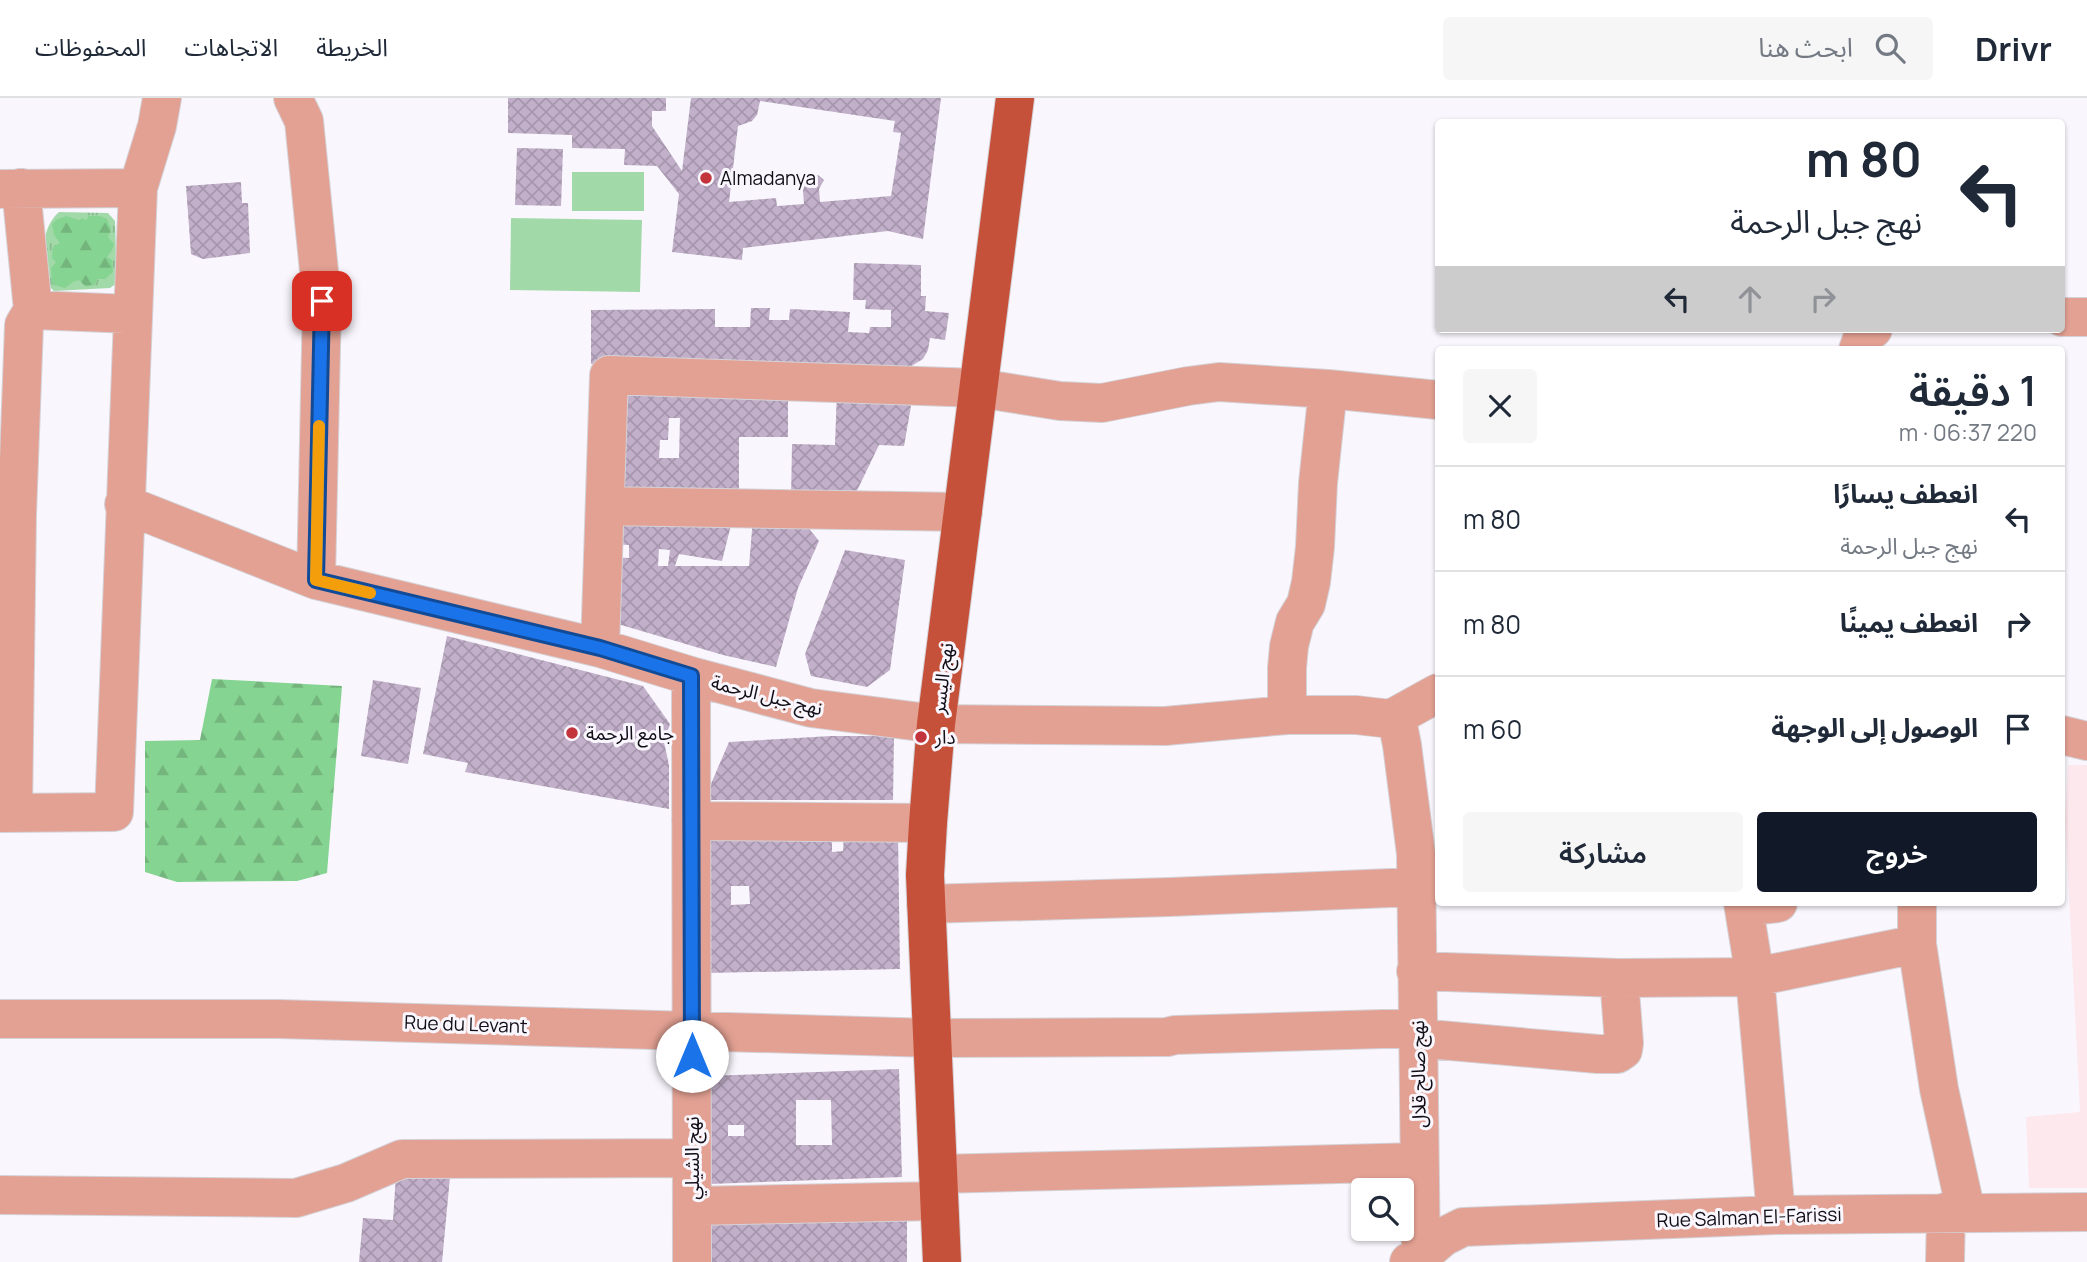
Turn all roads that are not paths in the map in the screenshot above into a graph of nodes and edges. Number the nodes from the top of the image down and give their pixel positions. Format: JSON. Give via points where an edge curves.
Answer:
{"nodes":[{"id":1,"x":162,"y":98,"type":"edge"},
{"id":2,"x":293,"y":98,"type":"edge"},
{"id":3,"x":1015,"y":98,"type":"edge"},
{"id":4,"x":138,"y":188,"type":"junction"},
{"id":5,"x":10,"y":189,"type":"edge"},
{"id":6,"x":132,"y":314,"type":"junction"},
{"id":7,"x":2065,"y":317,"type":"edge"},
{"id":8,"x":2087,"y":317,"type":"edge"},
{"id":9,"x":19,"y":321,"type":"edge"},
{"id":10,"x":978,"y":388,"type":"junction"},
{"id":11,"x":1328,"y":389,"type":"junction"},
{"id":12,"x":1435,"y":400,"type":"edge"},
{"id":13,"x":124,"y":504,"type":"junction"},
{"id":14,"x":605,"y":506,"type":"junction"},
{"id":15,"x":963,"y":512,"type":"junction"},
{"id":16,"x":9,"y":515,"type":"edge"},
{"id":17,"x":316,"y":580,"type":"junction"},
{"id":18,"x":600,"y":648,"type":"junction"},
{"id":19,"x":691,"y":676,"type":"junction"},
{"id":20,"x":1435,"y":695,"type":"edge"},
{"id":21,"x":1287,"y":715,"type":"junction"},
{"id":22,"x":1391,"y":719,"type":"junction"},
{"id":23,"x":936,"y":724,"type":"junction"},
{"id":24,"x":2065,"y":736,"type":"edge"},
{"id":25,"x":2087,"y":741,"type":"edge"},
{"id":26,"x":6,"y":813,"type":"edge"},
{"id":27,"x":691,"y":821,"type":"junction"},
{"id":28,"x":928,"y":823,"type":"junction"},
{"id":29,"x":1423,"y":865,"type":"edge"},
{"id":30,"x":926,"y":904,"type":"junction"},
{"id":31,"x":1755,"y":906,"type":"edge"},
{"id":32,"x":1917,"y":906,"type":"edge"},
{"id":33,"x":1917,"y":944,"type":"junction"},
{"id":34,"x":1416,"y":971,"type":"junction"},
{"id":35,"x":1755,"y":977,"type":"junction"},
{"id":36,"x":1619,"y":978,"type":"junction"},
{"id":37,"x":0,"y":1019,"type":"edge"},
{"id":38,"x":692,"y":1031,"type":"junction"},
{"id":39,"x":1417,"y":1033,"type":"junction"},
{"id":40,"x":932,"y":1038,"type":"junction"},
{"id":41,"x":692,"y":1158,"type":"junction"},
{"id":42,"x":1419,"y":1162,"type":"junction"},
{"id":43,"x":938,"y":1187,"type":"junction"},
{"id":44,"x":0,"y":1195,"type":"edge"},
{"id":45,"x":692,"y":1206,"type":"junction"},
{"id":46,"x":1956,"y":1212,"type":"junction"},
{"id":47,"x":2087,"y":1212,"type":"edge"},
{"id":48,"x":1776,"y":1215,"type":"junction"},
{"id":49,"x":1417,"y":1260,"type":"edge"},
{"id":50,"x":692,"y":1262,"type":"edge"},
{"id":51,"x":942,"y":1262,"type":"edge"},
{"id":52,"x":1945,"y":1262,"type":"edge"}],
"edges":[{"from":1,"to":4,"type":"street"},
{"from":2,"to":17,"type":"street","via":[[304,121],[322,301]]},
{"from":3,"to":10,"type":"main road","name":"نهج اليسر"},
{"from":4,"to":5,"type":"street"},
{"from":4,"to":6,"type":"street"},
{"from":5,"to":9,"type":"street"},
{"from":6,"to":9,"type":"street"},
{"from":6,"to":13,"type":"street"},
{"from":7,"to":8,"type":"street"},
{"from":9,"to":16,"type":"street"},
{"from":10,"to":11,"type":"street","via":[[1060,401],[1102,402],[1219,382]]},
{"from":10,"to":14,"type":"street","via":[[609,375]]},
{"from":10,"to":15,"type":"main road","name":"نهج اليسر"},
{"from":11,"to":12,"type":"street"},
{"from":11,"to":21,"type":"street","via":[[1311,582],[1289,646]]},
{"from":13,"to":17,"type":"street","name":"نهج جبل الرحمة"},
{"from":13,"to":26,"type":"street","via":[[114,813]]},
{"from":14,"to":15,"type":"street"},
{"from":14,"to":18,"type":"street"},
{"from":15,"to":23,"type":"main road","name":"نهج اليسر"},
{"from":16,"to":26,"type":"street"},
{"from":17,"to":18,"type":"street","name":"نهج جبل الرحمة"},
{"from":18,"to":19,"type":"street","name":"نهج جبل الرحمة"},
{"from":19,"to":23,"type":"street","name":"نهج جبل الرحمة","via":[[811,708]]},
{"from":19,"to":27,"type":"street","name":"نهج الشيلي"},
{"from":20,"to":22,"type":"street"},
{"from":21,"to":22,"type":"street","name":"نهج جبل الرحمة"},
{"from":21,"to":23,"type":"street","name":"نهج جبل الرحمة","via":[[1164,726]]},
{"from":22,"to":29,"type":"street","name":"نهج صالح قلال","via":[[1399,730]]},
{"from":23,"to":28,"type":"main road","name":"نهج اليسر"},
{"from":24,"to":25,"type":"street"},
{"from":27,"to":28,"type":"street"},
{"from":27,"to":38,"type":"street","name":"نهج الشيلي"},
{"from":28,"to":30,"type":"main road","name":"نهج اليسر"},
{"from":29,"to":30,"type":"street","via":[[1170,897]]},
{"from":29,"to":34,"type":"street","name":"نهج صالح قلال"},
{"from":30,"to":40,"type":"main road","name":"نهج اليسر"},
{"from":31,"to":35,"type":"street"},
{"from":32,"to":33,"type":"street"},
{"from":33,"to":35,"type":"street"},
{"from":33,"to":46,"type":"street"},
{"from":34,"to":36,"type":"street"},
{"from":34,"to":39,"type":"street","name":"نهج صالح قلال"},
{"from":35,"to":36,"type":"street"},
{"from":35,"to":48,"type":"street"},
{"from":36,"to":39,"type":"street","name":"Rue du Levant","via":[[1624,1043],[1617,1054]]},
{"from":37,"to":38,"type":"street","name":"Rue du Levant","via":[[278,1019]]},
{"from":38,"to":40,"type":"street","name":"Rue du Levant"},
{"from":38,"to":41,"type":"street","name":"نهج الشيلي"},
{"from":39,"to":40,"type":"street","name":"Rue du Levant"},
{"from":39,"to":42,"type":"street","name":"نهج صالح قلال"},
{"from":40,"to":43,"type":"main road","name":"نهج اليسر"},
{"from":41,"to":44,"type":"street","via":[[402,1158],[346,1183],[296,1198]]},
{"from":41,"to":45,"type":"street","name":"نهج الشيلي"},
{"from":42,"to":43,"type":"street"},
{"from":42,"to":49,"type":"street","name":"نهج صالح قلال"},
{"from":43,"to":45,"type":"street"},
{"from":43,"to":51,"type":"main road","name":"نهج اليسر"},
{"from":45,"to":50,"type":"street","name":"نهج الشيلي"},
{"from":46,"to":47,"type":"street","name":"Rue Salman El-Farissi"},
{"from":46,"to":48,"type":"street","name":"Rue Salman El-Farissi"},
{"from":46,"to":52,"type":"street"},
{"from":48,"to":49,"type":"street","name":"Rue Salman El-Farissi","via":[[1463,1227],[1443,1237]]}]}
